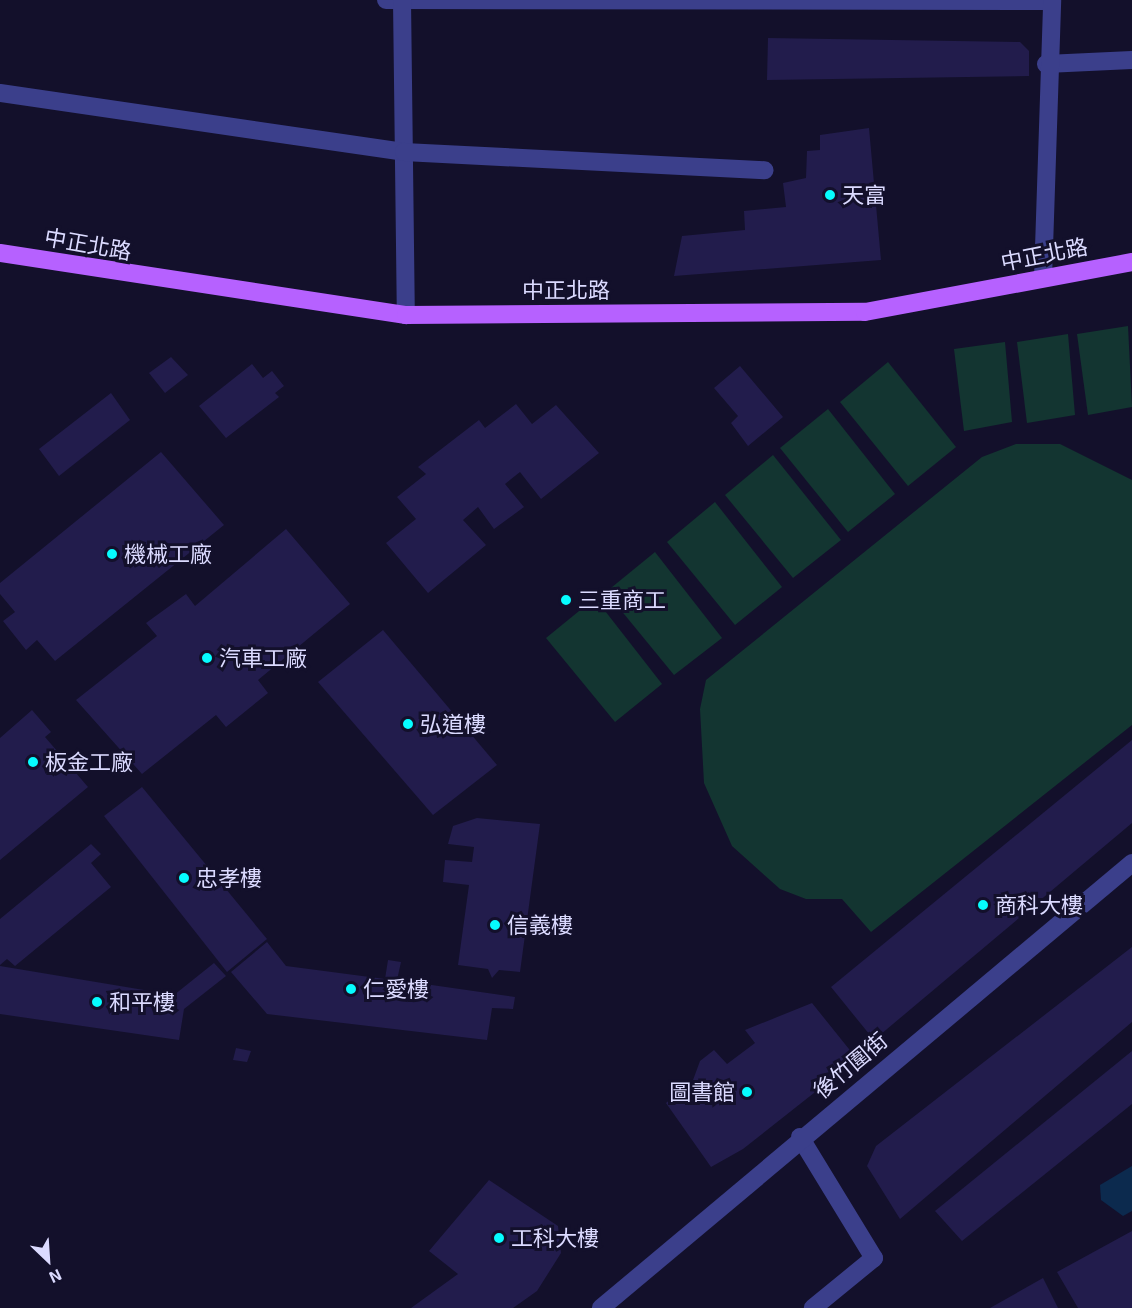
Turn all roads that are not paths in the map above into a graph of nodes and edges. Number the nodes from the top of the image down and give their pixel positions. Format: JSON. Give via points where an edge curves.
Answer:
{"nodes":[{"id":1,"x":397,"y":1,"type":"edge"},
{"id":2,"x":611,"y":1,"type":"edge"},
{"id":3,"x":1051,"y":1,"type":"edge"},
{"id":4,"x":1132,"y":60,"type":"edge"},
{"id":5,"x":1046,"y":64,"type":"junction"},
{"id":6,"x":0,"y":93,"type":"edge"},
{"id":7,"x":404,"y":152,"type":"junction"},
{"id":8,"x":765,"y":170,"type":"dead end"},
{"id":9,"x":0,"y":253,"type":"edge"},
{"id":10,"x":1132,"y":262,"type":"edge"},
{"id":11,"x":1043,"y":278,"type":"junction"},
{"id":12,"x":406,"y":315,"type":"junction"},
{"id":13,"x":1132,"y":863,"type":"edge"},
{"id":14,"x":800,"y":1137,"type":"junction"},
{"id":15,"x":602,"y":1308,"type":"edge"},
{"id":16,"x":813,"y":1308,"type":"edge"}],
"edges":[{"from":1,"to":2,"type":"street"},
{"from":1,"to":7,"type":"street"},
{"from":2,"to":3,"type":"street"},
{"from":3,"to":5,"type":"street"},
{"from":4,"to":5,"type":"street"},
{"from":5,"to":11,"type":"street"},
{"from":6,"to":7,"type":"street"},
{"from":7,"to":8,"type":"street"},
{"from":7,"to":12,"type":"street"},
{"from":9,"to":12,"type":"main road","name":"中正北路"},
{"from":10,"to":11,"type":"main road","name":"中正北路"},
{"from":11,"to":12,"type":"main road","name":"中正北路","via":[[865,312]]},
{"from":13,"to":14,"type":"street","name":"後竹圍街"},
{"from":14,"to":15,"type":"street","name":"後竹圍街"},
{"from":14,"to":16,"type":"street","via":[[874,1258]]}]}
